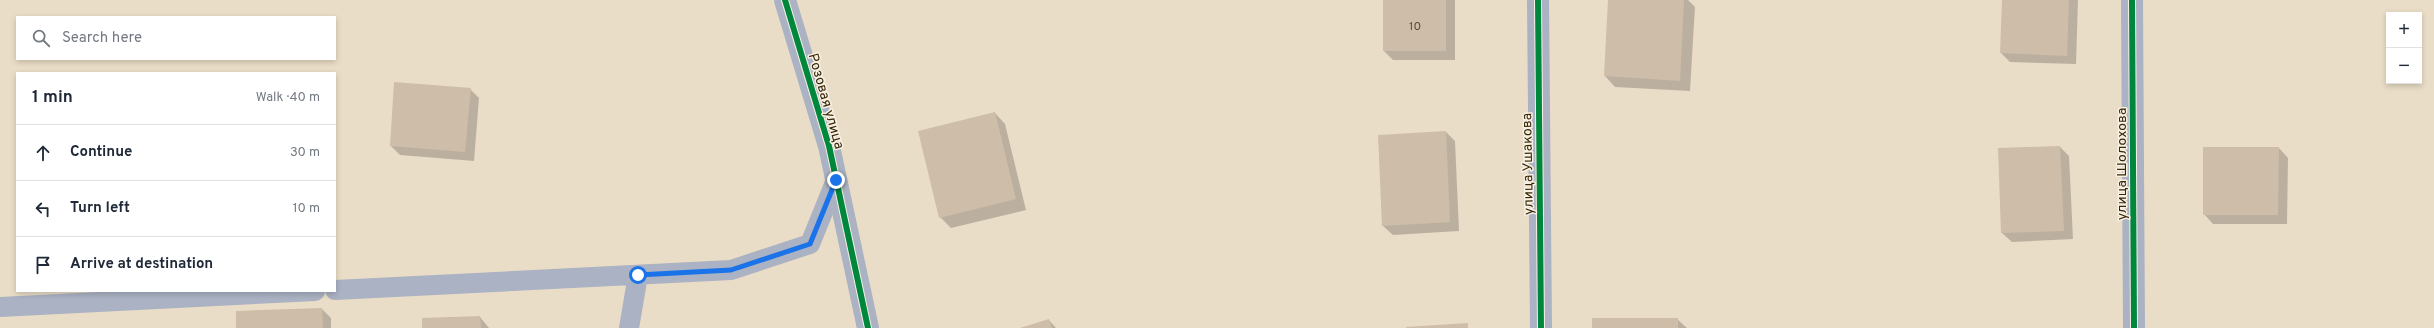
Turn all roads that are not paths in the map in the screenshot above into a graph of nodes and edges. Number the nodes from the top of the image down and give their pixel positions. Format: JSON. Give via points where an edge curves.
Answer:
{"nodes":[{"id":1,"x":785,"y":0,"type":"edge"},
{"id":2,"x":1538,"y":0,"type":"edge"},
{"id":3,"x":2132,"y":0,"type":"edge"},
{"id":4,"x":836,"y":180,"type":"junction"},
{"id":5,"x":638,"y":275,"type":"junction"},
{"id":6,"x":336,"y":290,"type":"edge"},
{"id":7,"x":295,"y":292,"type":"edge"},
{"id":8,"x":0,"y":307,"type":"edge"},
{"id":9,"x":629,"y":328,"type":"edge"},
{"id":10,"x":868,"y":328,"type":"edge"},
{"id":11,"x":1541,"y":328,"type":"edge"},
{"id":12,"x":2134,"y":328,"type":"edge"}],
"edges":[{"from":1,"to":4,"type":"street","name":"Розовая улица","via":[[829,146]]},
{"from":2,"to":11,"type":"street","name":"улица Ушакова"},
{"from":3,"to":12,"type":"street","name":"улица Шолохова"},
{"from":4,"to":5,"type":"lane","via":[[810,244],[731,270]]},
{"from":4,"to":10,"type":"street","name":"Розовая улица"},
{"from":5,"to":6,"type":"lane"},
{"from":5,"to":9,"type":"lane"},
{"from":7,"to":8,"type":"lane"}]}
